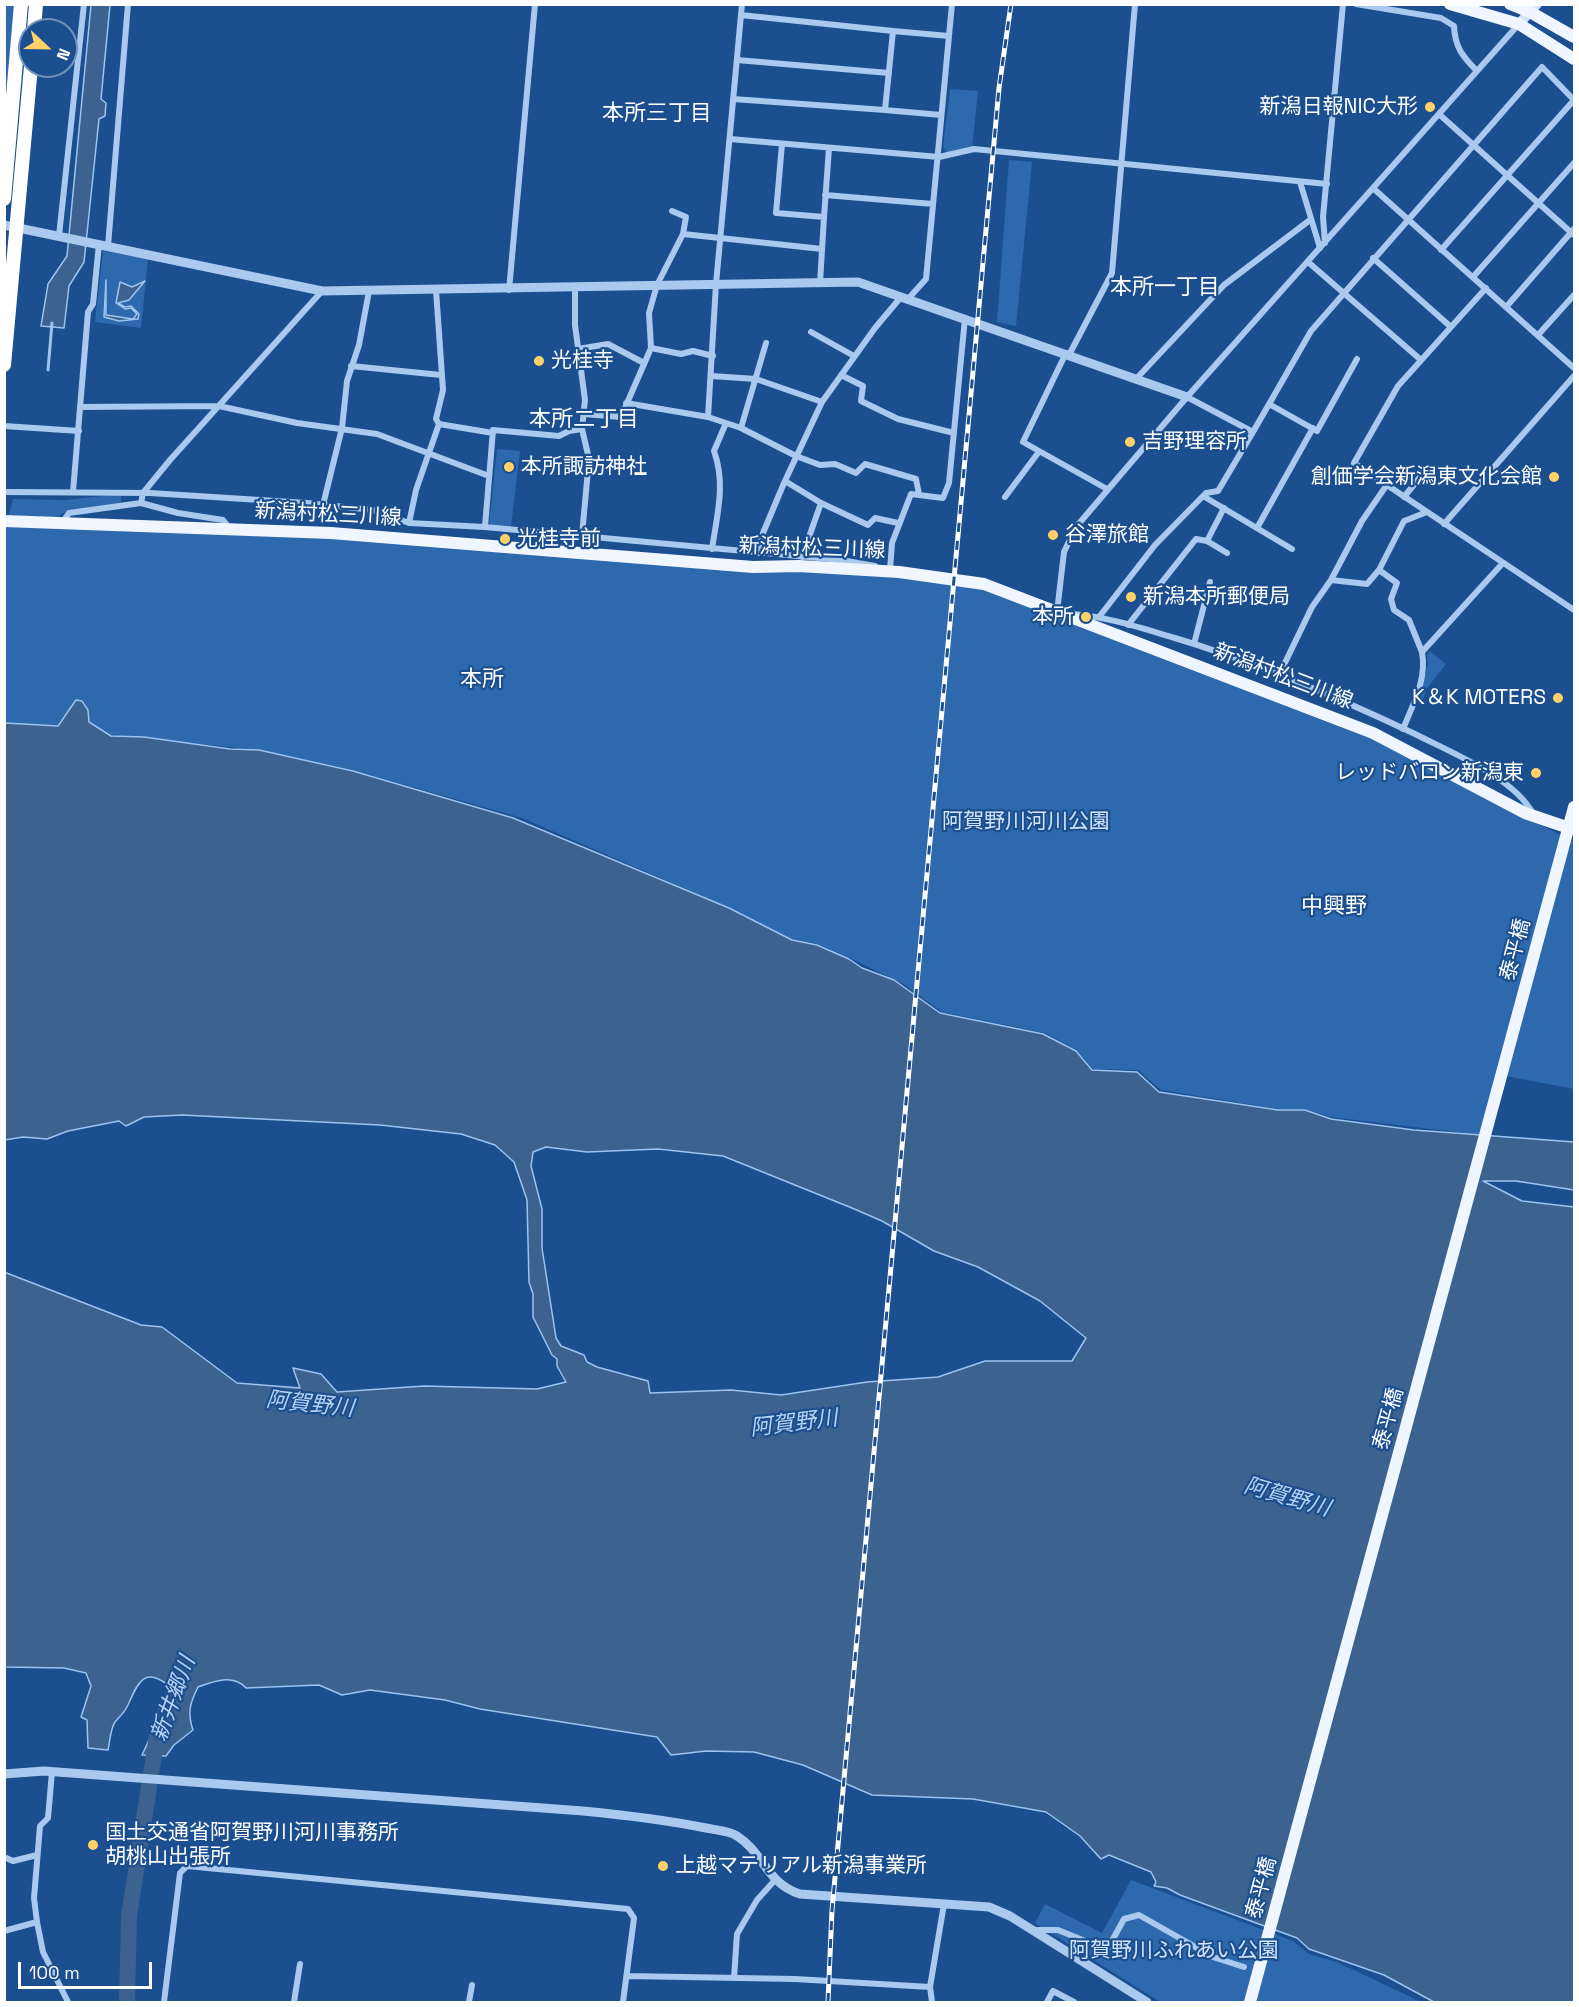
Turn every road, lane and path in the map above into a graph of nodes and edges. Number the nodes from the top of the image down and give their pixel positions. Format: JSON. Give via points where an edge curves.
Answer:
{"nodes":[{"id":1,"x":21,"y":4,"type":"edge"},
{"id":2,"x":84,"y":4,"type":"edge"},
{"id":3,"x":128,"y":4,"type":"edge"},
{"id":4,"x":535,"y":4,"type":"edge"},
{"id":5,"x":742,"y":4,"type":"edge"},
{"id":6,"x":952,"y":4,"type":"edge"},
{"id":7,"x":1136,"y":4,"type":"edge"},
{"id":8,"x":1343,"y":4,"type":"edge"},
{"id":9,"x":1356,"y":4,"type":"edge"},
{"id":10,"x":1450,"y":4,"type":"edge"},
{"id":11,"x":1510,"y":4,"type":"edge"},
{"id":12,"x":1534,"y":8,"type":"edge"},
{"id":13,"x":741,"y":15,"type":"junction"},
{"id":14,"x":1519,"y":24,"type":"junction"},
{"id":15,"x":893,"y":30,"type":"junction"},
{"id":16,"x":949,"y":36,"type":"junction"},
{"id":17,"x":1575,"y":37,"type":"edge"},
{"id":18,"x":1575,"y":59,"type":"edge"},
{"id":19,"x":737,"y":60,"type":"junction"},
{"id":20,"x":1477,"y":70,"type":"junction"},
{"id":21,"x":889,"y":73,"type":"junction"},
{"id":22,"x":30,"y":78,"type":"edge"},
{"id":23,"x":733,"y":99,"type":"junction"},
{"id":24,"x":1575,"y":100,"type":"edge"},
{"id":25,"x":885,"y":110,"type":"junction"},
{"id":26,"x":1440,"y":115,"type":"junction"},
{"id":27,"x":941,"y":116,"type":"junction"},
{"id":28,"x":730,"y":139,"type":"junction"},
{"id":29,"x":782,"y":144,"type":"junction"},
{"id":30,"x":1472,"y":144,"type":"junction"},
{"id":31,"x":829,"y":148,"type":"junction"},
{"id":32,"x":939,"y":157,"type":"junction"},
{"id":33,"x":1575,"y":163,"type":"edge"},
{"id":34,"x":1120,"y":164,"type":"junction"},
{"id":35,"x":1506,"y":174,"type":"junction"},
{"id":36,"x":1300,"y":182,"type":"junction"},
{"id":37,"x":1327,"y":184,"type":"junction"},
{"id":38,"x":1374,"y":189,"type":"junction"},
{"id":39,"x":825,"y":195,"type":"junction"},
{"id":40,"x":4,"y":199,"type":"edge"},
{"id":41,"x":933,"y":204,"type":"junction"},
{"id":42,"x":1539,"y":204,"type":"junction"},
{"id":43,"x":672,"y":212,"type":"dead end"},
{"id":44,"x":824,"y":217,"type":"junction"},
{"id":45,"x":1310,"y":220,"type":"junction"},
{"id":46,"x":1409,"y":221,"type":"junction"},
{"id":47,"x":4,"y":225,"type":"edge"},
{"id":48,"x":1574,"y":232,"type":"edge"},
{"id":49,"x":683,"y":234,"type":"junction"},
{"id":50,"x":59,"y":236,"type":"junction"},
{"id":51,"x":721,"y":237,"type":"junction"},
{"id":52,"x":104,"y":245,"type":"junction"},
{"id":53,"x":1322,"y":246,"type":"junction"},
{"id":54,"x":822,"y":249,"type":"junction"},
{"id":55,"x":1442,"y":249,"type":"junction"},
{"id":56,"x":1373,"y":258,"type":"junction"},
{"id":57,"x":1308,"y":262,"type":"junction"},
{"id":58,"x":1473,"y":277,"type":"junction"},
{"id":59,"x":820,"y":283,"type":"junction"},
{"id":60,"x":717,"y":284,"type":"junction"},
{"id":61,"x":657,"y":285,"type":"junction"},
{"id":62,"x":575,"y":286,"type":"junction"},
{"id":63,"x":1486,"y":288,"type":"junction"},
{"id":64,"x":436,"y":290,"type":"junction"},
{"id":65,"x":509,"y":290,"type":"junction"},
{"id":66,"x":322,"y":291,"type":"junction"},
{"id":67,"x":369,"y":291,"type":"junction"},
{"id":68,"x":1344,"y":292,"type":"junction"},
{"id":69,"x":1575,"y":295,"type":"edge"},
{"id":70,"x":905,"y":298,"type":"junction"},
{"id":71,"x":1507,"y":306,"type":"junction"},
{"id":72,"x":965,"y":318,"type":"junction"},
{"id":73,"x":1451,"y":327,"type":"junction"},
{"id":74,"x":810,"y":332,"type":"dead end"},
{"id":75,"x":1538,"y":335,"type":"junction"},
{"id":76,"x":766,"y":343,"type":"dead end"},
{"id":77,"x":651,"y":348,"type":"junction"},
{"id":78,"x":578,"y":349,"type":"junction"},
{"id":79,"x":1068,"y":354,"type":"junction"},
{"id":80,"x":713,"y":356,"type":"junction"},
{"id":81,"x":854,"y":357,"type":"junction"},
{"id":82,"x":1357,"y":359,"type":"dead end"},
{"id":83,"x":1421,"y":360,"type":"junction"},
{"id":84,"x":644,"y":363,"type":"junction"},
{"id":85,"x":4,"y":365,"type":"edge"},
{"id":86,"x":351,"y":366,"type":"junction"},
{"id":87,"x":1575,"y":368,"type":"edge"},
{"id":88,"x":441,"y":375,"type":"junction"},
{"id":89,"x":841,"y":375,"type":"junction"},
{"id":90,"x":711,"y":376,"type":"junction"},
{"id":91,"x":1575,"y":376,"type":"edge"},
{"id":92,"x":756,"y":379,"type":"junction"},
{"id":93,"x":1136,"y":379,"type":"junction"},
{"id":94,"x":1187,"y":397,"type":"junction"},
{"id":95,"x":822,"y":402,"type":"junction"},
{"id":96,"x":626,"y":403,"type":"junction"},
{"id":97,"x":1269,"y":404,"type":"junction"},
{"id":98,"x":219,"y":406,"type":"junction"},
{"id":99,"x":80,"y":407,"type":"junction"},
{"id":100,"x":584,"y":414,"type":"junction"},
{"id":101,"x":708,"y":417,"type":"junction"},
{"id":102,"x":726,"y":423,"type":"junction"},
{"id":103,"x":439,"y":424,"type":"junction"},
{"id":104,"x":4,"y":426,"type":"edge"},
{"id":105,"x":342,"y":428,"type":"junction"},
{"id":106,"x":741,"y":428,"type":"junction"},
{"id":107,"x":1313,"y":428,"type":"junction"},
{"id":108,"x":582,"y":429,"type":"junction"},
{"id":109,"x":79,"y":431,"type":"junction"},
{"id":110,"x":1253,"y":432,"type":"junction"},
{"id":111,"x":493,"y":433,"type":"junction"},
{"id":112,"x":954,"y":433,"type":"junction"},
{"id":113,"x":430,"y":452,"type":"junction"},
{"id":114,"x":1038,"y":453,"type":"junction"},
{"id":115,"x":796,"y":456,"type":"junction"},
{"id":116,"x":1425,"y":471,"type":"dead end"},
{"id":117,"x":489,"y":476,"type":"junction"},
{"id":118,"x":785,"y":482,"type":"junction"},
{"id":119,"x":1386,"y":486,"type":"junction"},
{"id":120,"x":1107,"y":489,"type":"junction"},
{"id":121,"x":4,"y":492,"type":"edge"},
{"id":122,"x":74,"y":492,"type":"junction"},
{"id":123,"x":143,"y":493,"type":"junction"},
{"id":124,"x":919,"y":494,"type":"junction"},
{"id":125,"x":1203,"y":496,"type":"junction"},
{"id":126,"x":1005,"y":497,"type":"dead end"},
{"id":127,"x":1404,"y":497,"type":"junction"},
{"id":128,"x":141,"y":503,"type":"junction"},
{"id":129,"x":821,"y":503,"type":"junction"},
{"id":130,"x":323,"y":505,"type":"junction"},
{"id":131,"x":1224,"y":508,"type":"junction"},
{"id":132,"x":1427,"y":512,"type":"junction"},
{"id":133,"x":4,"y":521,"type":"edge"},
{"id":134,"x":62,"y":523,"type":"junction"},
{"id":135,"x":409,"y":523,"type":"junction"},
{"id":136,"x":898,"y":524,"type":"junction"},
{"id":137,"x":1444,"y":524,"type":"junction"},
{"id":138,"x":484,"y":527,"type":"junction"},
{"id":139,"x":1257,"y":528,"type":"junction"},
{"id":140,"x":231,"y":530,"type":"junction"},
{"id":141,"x":582,"y":535,"type":"junction"},
{"id":142,"x":1207,"y":541,"type":"junction"},
{"id":143,"x":712,"y":549,"type":"junction"},
{"id":144,"x":1292,"y":549,"type":"dead end"},
{"id":145,"x":758,"y":553,"type":"junction"},
{"id":146,"x":1227,"y":553,"type":"dead end"},
{"id":147,"x":802,"y":557,"type":"junction"},
{"id":148,"x":1502,"y":564,"type":"junction"},
{"id":149,"x":1379,"y":570,"type":"junction"},
{"id":150,"x":895,"y":571,"type":"junction"},
{"id":151,"x":1331,"y":580,"type":"junction"},
{"id":152,"x":1210,"y":582,"type":"dead end"},
{"id":153,"x":1575,"y":610,"type":"edge"},
{"id":154,"x":1057,"y":612,"type":"junction"},
{"id":155,"x":1099,"y":617,"type":"junction"},
{"id":156,"x":1128,"y":625,"type":"junction"},
{"id":157,"x":1194,"y":644,"type":"junction"},
{"id":158,"x":1422,"y":652,"type":"junction"},
{"id":159,"x":1280,"y":673,"type":"junction"},
{"id":160,"x":1403,"y":729,"type":"junction"},
{"id":161,"x":1575,"y":807,"type":"edge"},
{"id":162,"x":1534,"y":816,"type":"junction"},
{"id":163,"x":1572,"y":830,"type":"edge"},
{"id":164,"x":52,"y":1772,"type":"junction"},
{"id":165,"x":4,"y":1774,"type":"edge"},
{"id":166,"x":37,"y":1855,"type":"junction"},
{"id":167,"x":4,"y":1857,"type":"edge"},
{"id":168,"x":775,"y":1880,"type":"junction"},
{"id":169,"x":944,"y":1904,"type":"junction"},
{"id":170,"x":37,"y":1922,"type":"junction"},
{"id":171,"x":1033,"y":1930,"type":"junction"},
{"id":172,"x":4,"y":1931,"type":"edge"},
{"id":173,"x":300,"y":1964,"type":"dead end"},
{"id":174,"x":1244,"y":1967,"type":"dead end"},
{"id":175,"x":627,"y":1976,"type":"junction"},
{"id":176,"x":734,"y":1978,"type":"junction"},
{"id":177,"x":472,"y":1985,"type":"dead end"},
{"id":178,"x":930,"y":1987,"type":"junction"},
{"id":179,"x":934,"y":2000,"type":"edge"},
{"id":180,"x":68,"y":2002,"type":"edge"},
{"id":181,"x":164,"y":2002,"type":"edge"},
{"id":182,"x":294,"y":2002,"type":"edge"},
{"id":183,"x":469,"y":2002,"type":"edge"},
{"id":184,"x":623,"y":2002,"type":"edge"},
{"id":185,"x":1047,"y":2002,"type":"edge"},
{"id":186,"x":1074,"y":2002,"type":"edge"},
{"id":187,"x":1147,"y":2002,"type":"edge"},
{"id":188,"x":1250,"y":2002,"type":"edge"}],
"edges":[{"from":1,"to":40,"type":"highway"},
{"from":2,"to":50,"type":"street"},
{"from":3,"to":52,"type":"street"},
{"from":4,"to":65,"type":"street"},
{"from":5,"to":13,"type":"street"},
{"from":6,"to":16,"type":"street"},
{"from":7,"to":34,"type":"street"},
{"from":8,"to":37,"type":"street"},
{"from":9,"to":20,"type":"street","via":[[1441,18],[1454,26],[1455,45]]},
{"from":10,"to":14,"type":"main road"},
{"from":11,"to":12,"type":"main road"},
{"from":12,"to":14,"type":"main road"},
{"from":12,"to":17,"type":"main road"},
{"from":13,"to":15,"type":"street"},
{"from":13,"to":19,"type":"street"},
{"from":14,"to":18,"type":"main road"},
{"from":14,"to":20,"type":"street"},
{"from":15,"to":16,"type":"street"},
{"from":15,"to":21,"type":"street"},
{"from":16,"to":27,"type":"street"},
{"from":19,"to":21,"type":"street"},
{"from":19,"to":23,"type":"street"},
{"from":20,"to":26,"type":"street"},
{"from":21,"to":25,"type":"street"},
{"from":22,"to":85,"type":"highway"},
{"from":23,"to":25,"type":"street"},
{"from":23,"to":28,"type":"street"},
{"from":24,"to":30,"type":"street","via":[[1542,67]]},
{"from":24,"to":35,"type":"street"},
{"from":25,"to":27,"type":"street"},
{"from":26,"to":30,"type":"street"},
{"from":26,"to":38,"type":"street"},
{"from":27,"to":32,"type":"street"},
{"from":28,"to":29,"type":"street"},
{"from":28,"to":51,"type":"street"},
{"from":29,"to":31,"type":"street"},
{"from":29,"to":44,"type":"street","via":[[776,213]]},
{"from":30,"to":35,"type":"street"},
{"from":30,"to":46,"type":"street"},
{"from":31,"to":32,"type":"street"},
{"from":31,"to":39,"type":"street"},
{"from":32,"to":34,"type":"street","via":[[974,149]]},
{"from":32,"to":41,"type":"street"},
{"from":33,"to":42,"type":"street"},
{"from":34,"to":36,"type":"street"},
{"from":34,"to":79,"type":"street","via":[[1112,273]]},
{"from":35,"to":42,"type":"street"},
{"from":35,"to":55,"type":"street"},
{"from":36,"to":37,"type":"street"},
{"from":36,"to":45,"type":"street"},
{"from":37,"to":53,"type":"street"},
{"from":38,"to":46,"type":"street"},
{"from":38,"to":53,"type":"street"},
{"from":39,"to":41,"type":"street"},
{"from":39,"to":44,"type":"street"},
{"from":41,"to":70,"type":"street","via":[[926,279]]},
{"from":42,"to":48,"type":"street"},
{"from":42,"to":58,"type":"street"},
{"from":43,"to":49,"type":"street","via":[[686,218]]},
{"from":44,"to":54,"type":"street"},
{"from":45,"to":53,"type":"street"},
{"from":45,"to":93,"type":"street","via":[[1224,285]]},
{"from":46,"to":55,"type":"street"},
{"from":46,"to":56,"type":"street"},
{"from":47,"to":50,"type":"street"},
{"from":48,"to":71,"type":"street"},
{"from":49,"to":51,"type":"street"},
{"from":49,"to":61,"type":"street"},
{"from":50,"to":52,"type":"street"},
{"from":51,"to":54,"type":"street"},
{"from":51,"to":60,"type":"street"},
{"from":52,"to":66,"type":"street"},
{"from":52,"to":99,"type":"street","via":[[93,304],[88,312]]},
{"from":53,"to":57,"type":"street"},
{"from":54,"to":59,"type":"street"},
{"from":55,"to":58,"type":"street"},
{"from":56,"to":68,"type":"street"},
{"from":56,"to":73,"type":"street"},
{"from":57,"to":68,"type":"street"},
{"from":57,"to":94,"type":"street"},
{"from":58,"to":63,"type":"street"},
{"from":59,"to":60,"type":"street"},
{"from":59,"to":70,"type":"street","via":[[858,282]]},
{"from":60,"to":61,"type":"street"},
{"from":60,"to":80,"type":"street"},
{"from":61,"to":62,"type":"street"},
{"from":61,"to":77,"type":"street","via":[[648,322]]},
{"from":62,"to":65,"type":"street"},
{"from":62,"to":78,"type":"street"},
{"from":63,"to":71,"type":"street"},
{"from":63,"to":73,"type":"street"},
{"from":64,"to":65,"type":"street"},
{"from":64,"to":67,"type":"street"},
{"from":64,"to":88,"type":"street"},
{"from":66,"to":67,"type":"street"},
{"from":66,"to":98,"type":"street"},
{"from":67,"to":86,"type":"street"},
{"from":68,"to":83,"type":"street"},
{"from":68,"to":97,"type":"street","via":[[1311,331]]},
{"from":69,"to":75,"type":"street"},
{"from":70,"to":72,"type":"street"},
{"from":70,"to":81,"type":"street"},
{"from":71,"to":75,"type":"street"},
{"from":72,"to":79,"type":"street"},
{"from":72,"to":112,"type":"street"},
{"from":73,"to":83,"type":"street"},
{"from":74,"to":81,"type":"street"},
{"from":75,"to":87,"type":"street"},
{"from":76,"to":92,"type":"street"},
{"from":77,"to":80,"type":"street"},
{"from":77,"to":84,"type":"street"},
{"from":78,"to":84,"type":"street","via":[[608,344]]},
{"from":78,"to":100,"type":"street","via":[[584,378]]},
{"from":79,"to":93,"type":"street"},
{"from":79,"to":114,"type":"street","via":[[1023,442]]},
{"from":80,"to":90,"type":"street"},
{"from":81,"to":89,"type":"street"},
{"from":82,"to":107,"type":"street","via":[[1317,430]]},
{"from":83,"to":119,"type":"street","via":[[1398,386],[1354,463]]},
{"from":84,"to":96,"type":"street"},
{"from":86,"to":88,"type":"street"},
{"from":86,"to":105,"type":"street"},
{"from":88,"to":103,"type":"street","via":[[436,419]]},
{"from":89,"to":95,"type":"street"},
{"from":89,"to":112,"type":"street","via":[[863,386],[861,401],[898,419]]},
{"from":90,"to":92,"type":"street"},
{"from":90,"to":101,"type":"street"},
{"from":91,"to":137,"type":"street"},
{"from":92,"to":95,"type":"street"},
{"from":92,"to":106,"type":"street"},
{"from":93,"to":94,"type":"street"},
{"from":94,"to":110,"type":"street"},
{"from":94,"to":120,"type":"street"},
{"from":95,"to":115,"type":"street"},
{"from":96,"to":100,"type":"street","via":[[621,417]]},
{"from":96,"to":101,"type":"street"},
{"from":97,"to":107,"type":"street"},
{"from":97,"to":110,"type":"street"},
{"from":98,"to":99,"type":"street"},
{"from":98,"to":105,"type":"street","via":[[297,423]]},
{"from":98,"to":123,"type":"street"},
{"from":99,"to":109,"type":"street"},
{"from":100,"to":108,"type":"street"},
{"from":101,"to":102,"type":"street"},
{"from":102,"to":106,"type":"street"},
{"from":102,"to":143,"type":"street","via":[[714,451],[721,471],[721,490]]},
{"from":103,"to":111,"type":"street"},
{"from":103,"to":113,"type":"street"},
{"from":104,"to":109,"type":"street"},
{"from":105,"to":113,"type":"street","via":[[376,434]]},
{"from":105,"to":130,"type":"street"},
{"from":106,"to":115,"type":"street"},
{"from":107,"to":139,"type":"street"},
{"from":108,"to":111,"type":"street","via":[[559,436]]},
{"from":108,"to":141,"type":"street","via":[[589,459]]},
{"from":109,"to":122,"type":"street"},
{"from":110,"to":125,"type":"street","via":[[1218,491]]},
{"from":111,"to":117,"type":"street"},
{"from":112,"to":124,"type":"street","via":[[950,483],[943,498]]},
{"from":113,"to":117,"type":"street"},
{"from":113,"to":135,"type":"street"},
{"from":114,"to":120,"type":"street"},
{"from":114,"to":126,"type":"street"},
{"from":115,"to":118,"type":"street"},
{"from":115,"to":124,"type":"street","via":[[856,473],[865,464],[884,468],[916,479]]},
{"from":116,"to":127,"type":"street"},
{"from":117,"to":138,"type":"street"},
{"from":118,"to":129,"type":"street"},
{"from":118,"to":145,"type":"street"},
{"from":119,"to":127,"type":"street"},
{"from":119,"to":151,"type":"street"},
{"from":120,"to":154,"type":"street","via":[[1070,538],[1061,567]]},
{"from":121,"to":122,"type":"street"},
{"from":122,"to":123,"type":"street"},
{"from":123,"to":128,"type":"street"},
{"from":123,"to":130,"type":"street"},
{"from":124,"to":136,"type":"street","via":[[911,494]]},
{"from":125,"to":131,"type":"street"},
{"from":125,"to":155,"type":"street","via":[[1155,545]]},
{"from":127,"to":132,"type":"street"},
{"from":128,"to":134,"type":"street","via":[[69,513]]},
{"from":128,"to":140,"type":"street","via":[[223,520]]},
{"from":129,"to":136,"type":"street","via":[[868,525],[875,518]]},
{"from":129,"to":147,"type":"street"},
{"from":130,"to":135,"type":"street","via":[[373,510]]},
{"from":131,"to":139,"type":"street"},
{"from":131,"to":142,"type":"street"},
{"from":132,"to":137,"type":"street"},
{"from":132,"to":149,"type":"street","via":[[1404,521]]},
{"from":133,"to":134,"type":"main road","name":"新潟村松三川線"},
{"from":134,"to":140,"type":"main road","name":"新潟村松三川線"},
{"from":135,"to":138,"type":"street"},
{"from":136,"to":150,"type":"street","via":[[892,543]]},
{"from":137,"to":148,"type":"street"},
{"from":138,"to":141,"type":"street"},
{"from":139,"to":144,"type":"street"},
{"from":140,"to":150,"type":"main road","name":"新潟村松三川線","via":[[331,533],[753,567]]},
{"from":141,"to":143,"type":"street"},
{"from":142,"to":146,"type":"street"},
{"from":142,"to":156,"type":"street","via":[[1196,539]]},
{"from":143,"to":145,"type":"street"},
{"from":145,"to":147,"type":"street"},
{"from":147,"to":150,"type":"street","via":[[861,562]]},
{"from":148,"to":153,"type":"street"},
{"from":148,"to":158,"type":"street"},
{"from":149,"to":151,"type":"street","via":[[1367,584]]},
{"from":149,"to":158,"type":"street","via":[[1397,583],[1391,599],[1394,610],[1409,620]]},
{"from":150,"to":154,"type":"main road","name":"新潟村松三川線","via":[[984,584]]},
{"from":151,"to":159,"type":"street","via":[[1312,606]]},
{"from":152,"to":157,"type":"street"},
{"from":154,"to":155,"type":"street"},
{"from":154,"to":162,"type":"main road","name":"新潟村松三川線","via":[[1373,734]]},
{"from":155,"to":156,"type":"street"},
{"from":156,"to":157,"type":"street"},
{"from":157,"to":159,"type":"street"},
{"from":158,"to":160,"type":"street","via":[[1425,668]]},
{"from":159,"to":160,"type":"street"},
{"from":160,"to":162,"type":"street","via":[[1506,784]]},
{"from":161,"to":163,"type":"main road","name":"泰平橋"},
{"from":162,"to":163,"type":"main road","name":"新潟村松三川線"},
{"from":163,"to":188,"type":"main road","name":"泰平橋","via":[[1564,845]]},
{"from":164,"to":165,"type":"street"},
{"from":164,"to":166,"type":"street","via":[[48,1818],[40,1826]]},
{"from":164,"to":168,"type":"street","via":[[626,1815],[736,1834]]},
{"from":166,"to":167,"type":"street","via":[[13,1861]]},
{"from":166,"to":170,"type":"street"},
{"from":168,"to":169,"type":"street","via":[[800,1894]]},
{"from":168,"to":176,"type":"street","via":[[757,1900],[737,1934]]},
{"from":169,"to":171,"type":"street","via":[[989,1907]]},
{"from":169,"to":178,"type":"street"},
{"from":170,"to":172,"type":"street"},
{"from":170,"to":180,"type":"street","via":[[43,1952]]},
{"from":171,"to":174,"type":"street","via":[[1058,1930],[1107,1950],[1124,1919],[1139,1915],[1213,1957]]},
{"from":171,"to":187,"type":"street"},
{"from":173,"to":182,"type":"street"},
{"from":175,"to":176,"type":"street"},
{"from":175,"to":181,"type":"street","via":[[634,1918],[628,1909],[187,1866],[180,1873]]},
{"from":175,"to":184,"type":"street"},
{"from":176,"to":178,"type":"street"},
{"from":177,"to":183,"type":"street"},
{"from":178,"to":179,"type":"street"},
{"from":185,"to":186,"type":"street","via":[[1053,1991]]}]}
